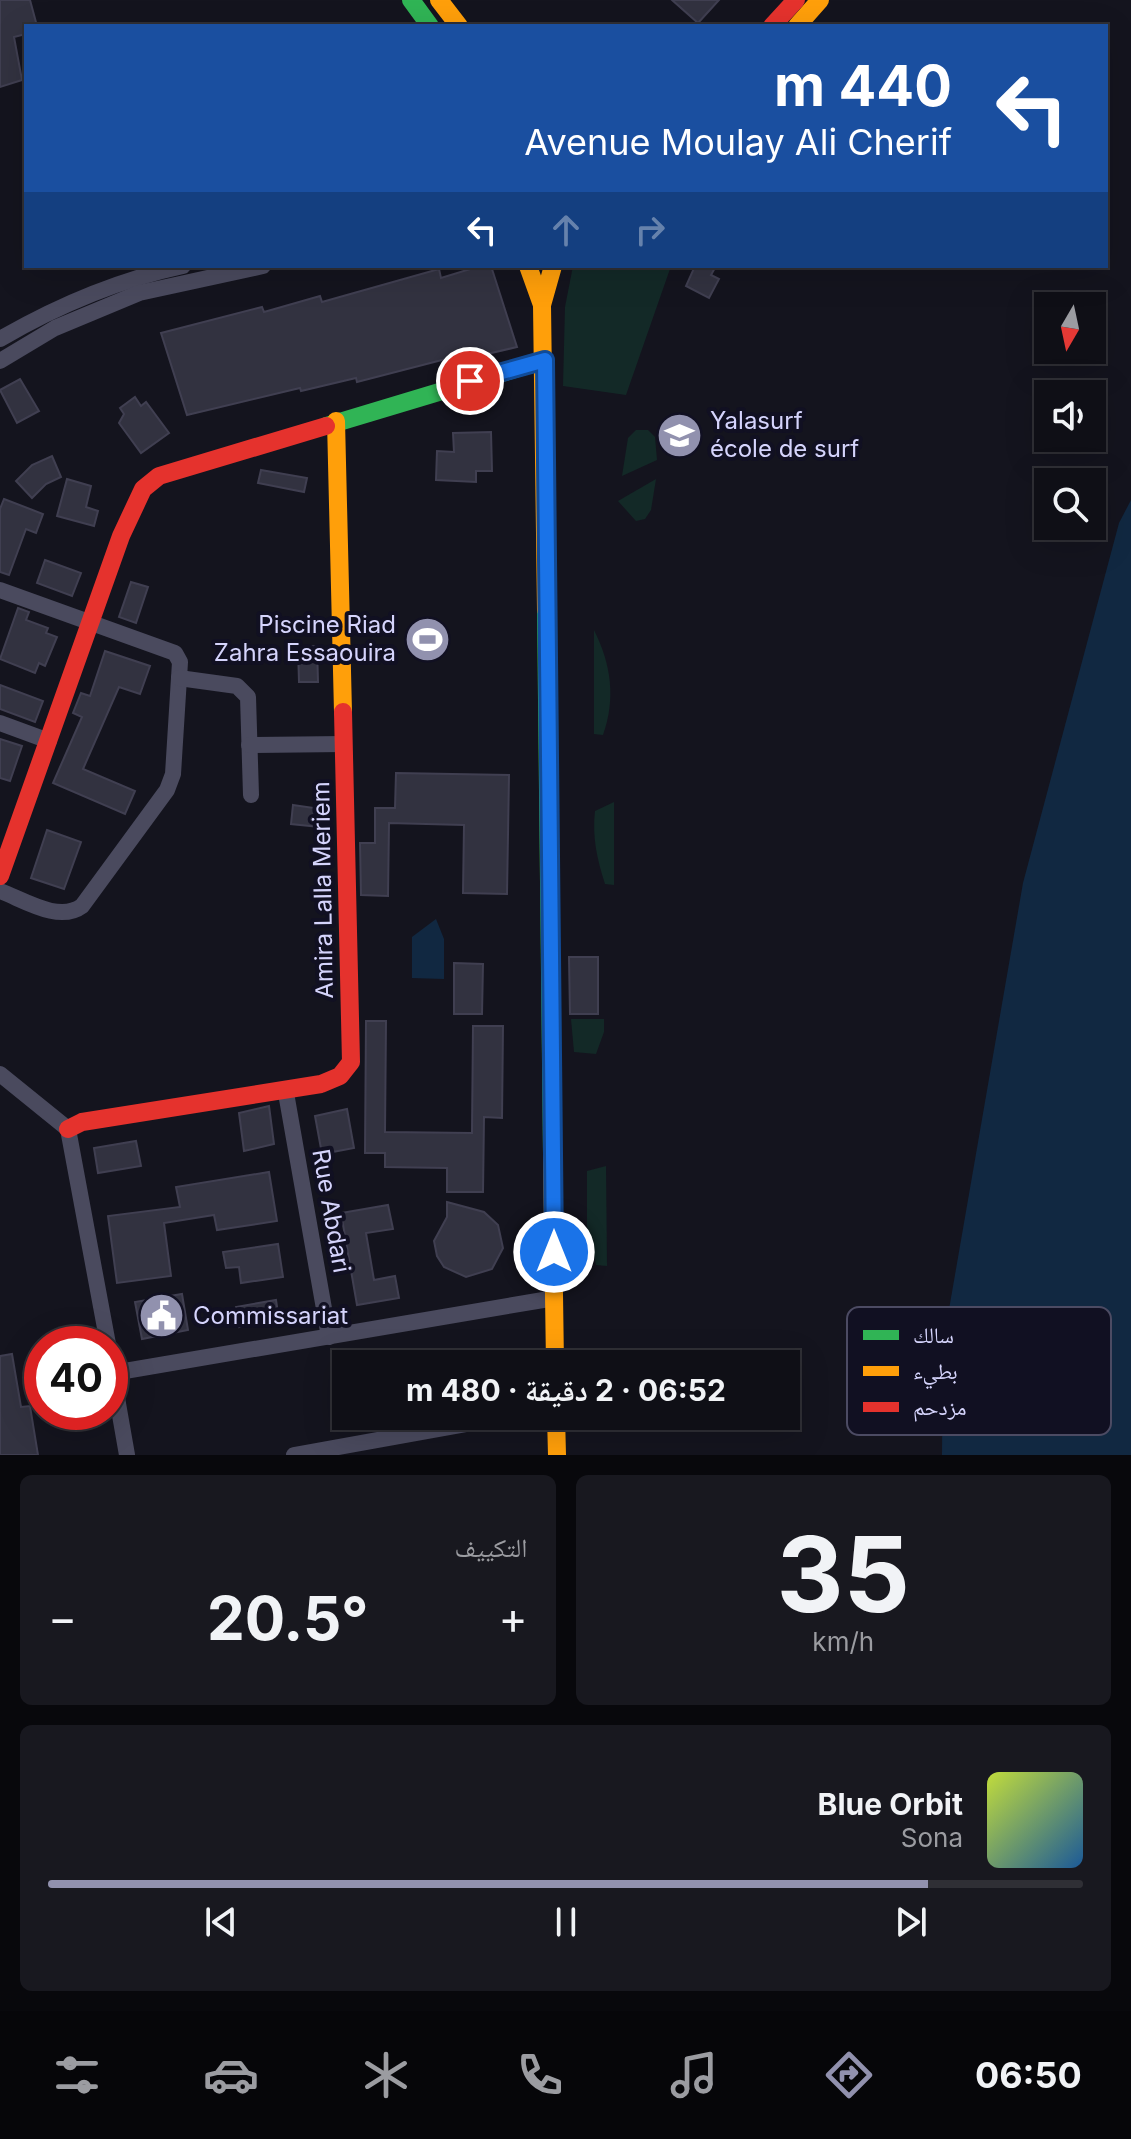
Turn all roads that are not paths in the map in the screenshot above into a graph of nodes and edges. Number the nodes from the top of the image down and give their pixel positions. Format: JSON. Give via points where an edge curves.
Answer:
{"nodes":[{"id":1,"x":411,"y":0,"type":"edge"},
{"id":2,"x":796,"y":0,"type":"edge"},
{"id":3,"x":820,"y":0,"type":"edge"},
{"id":4,"x":444,"y":2,"type":"edge"},
{"id":5,"x":429,"y":24,"type":"edge"},
{"id":6,"x":458,"y":24,"type":"edge"},
{"id":7,"x":774,"y":24,"type":"edge"},
{"id":8,"x":799,"y":24,"type":"edge"},
{"id":9,"x":176,"y":268,"type":"edge"},
{"id":10,"x":254,"y":268,"type":"edge"},
{"id":11,"x":529,"y":268,"type":"edge"},
{"id":12,"x":552,"y":268,"type":"edge"},
{"id":13,"x":542,"y":305,"type":"junction"},
{"id":14,"x":0,"y":339,"type":"edge"},
{"id":15,"x":545,"y":360,"type":"junction"},
{"id":16,"x":0,"y":361,"type":"edge"},
{"id":17,"x":336,"y":421,"type":"junction"},
{"id":18,"x":0,"y":590,"type":"edge"},
{"id":19,"x":90,"y":623,"type":"junction"},
{"id":20,"x":179,"y":678,"type":"junction"},
{"id":21,"x":0,"y":723,"type":"edge"},
{"id":22,"x":49,"y":741,"type":"junction"},
{"id":23,"x":344,"y":744,"type":"junction"},
{"id":24,"x":249,"y":745,"type":"junction"},
{"id":25,"x":251,"y":795,"type":"dead end"},
{"id":26,"x":0,"y":876,"type":"edge"},
{"id":27,"x":0,"y":891,"type":"edge"},
{"id":28,"x":0,"y":1074,"type":"edge"},
{"id":29,"x":286,"y":1093,"type":"junction"},
{"id":30,"x":68,"y":1129,"type":"junction"},
{"id":31,"x":555,"y":1298,"type":"junction"},
{"id":32,"x":105,"y":1326,"type":"edge"},
{"id":33,"x":329,"y":1337,"type":"junction"},
{"id":34,"x":555,"y":1350,"type":"edge"},
{"id":35,"x":128,"y":1364,"type":"edge"},
{"id":36,"x":123,"y":1430,"type":"edge"},
{"id":37,"x":432,"y":1430,"type":"edge"},
{"id":38,"x":556,"y":1430,"type":"edge"},
{"id":39,"x":127,"y":1455,"type":"edge"},
{"id":40,"x":294,"y":1455,"type":"edge"},
{"id":41,"x":557,"y":1455,"type":"edge"}],
"edges":[{"from":1,"to":5,"type":"main road"},
{"from":2,"to":7,"type":"main road"},
{"from":3,"to":8,"type":"main road"},
{"from":4,"to":6,"type":"main road"},
{"from":9,"to":14,"type":"street","via":[[44,314]]},
{"from":10,"to":16,"type":"street","via":[[139,293],[55,328]]},
{"from":11,"to":13,"type":"main road"},
{"from":12,"to":13,"type":"main road"},
{"from":13,"to":15,"type":"main road"},
{"from":15,"to":17,"type":"main road"},
{"from":15,"to":31,"type":"main road"},
{"from":17,"to":19,"type":"main road","via":[[159,476],[143,489]]},
{"from":17,"to":23,"type":"main road","name":"Amira Lalla Meriem"},
{"from":18,"to":19,"type":"street"},
{"from":19,"to":20,"type":"street","via":[[175,653]]},
{"from":19,"to":22,"type":"main road"},
{"from":20,"to":24,"type":"street","via":[[242,689],[248,697]]},
{"from":20,"to":27,"type":"street","via":[[173,774],[167,790],[82,906],[71,914],[59,913]]},
{"from":21,"to":22,"type":"street"},
{"from":22,"to":26,"type":"main road"},
{"from":23,"to":24,"type":"street"},
{"from":23,"to":29,"type":"main road","name":"Amira Lalla Meriem","via":[[351,1062],[340,1076]]},
{"from":24,"to":25,"type":"street"},
{"from":28,"to":30,"type":"street"},
{"from":29,"to":30,"type":"main road","name":"Amira Lalla Meriem","via":[[82,1122]]},
{"from":29,"to":33,"type":"street","name":"Rue Abdari"},
{"from":30,"to":32,"type":"street"},
{"from":31,"to":33,"type":"street"},
{"from":31,"to":34,"type":"main road"},
{"from":33,"to":35,"type":"street"},
{"from":36,"to":39,"type":"street"},
{"from":37,"to":40,"type":"street"},
{"from":38,"to":41,"type":"main road"}]}
